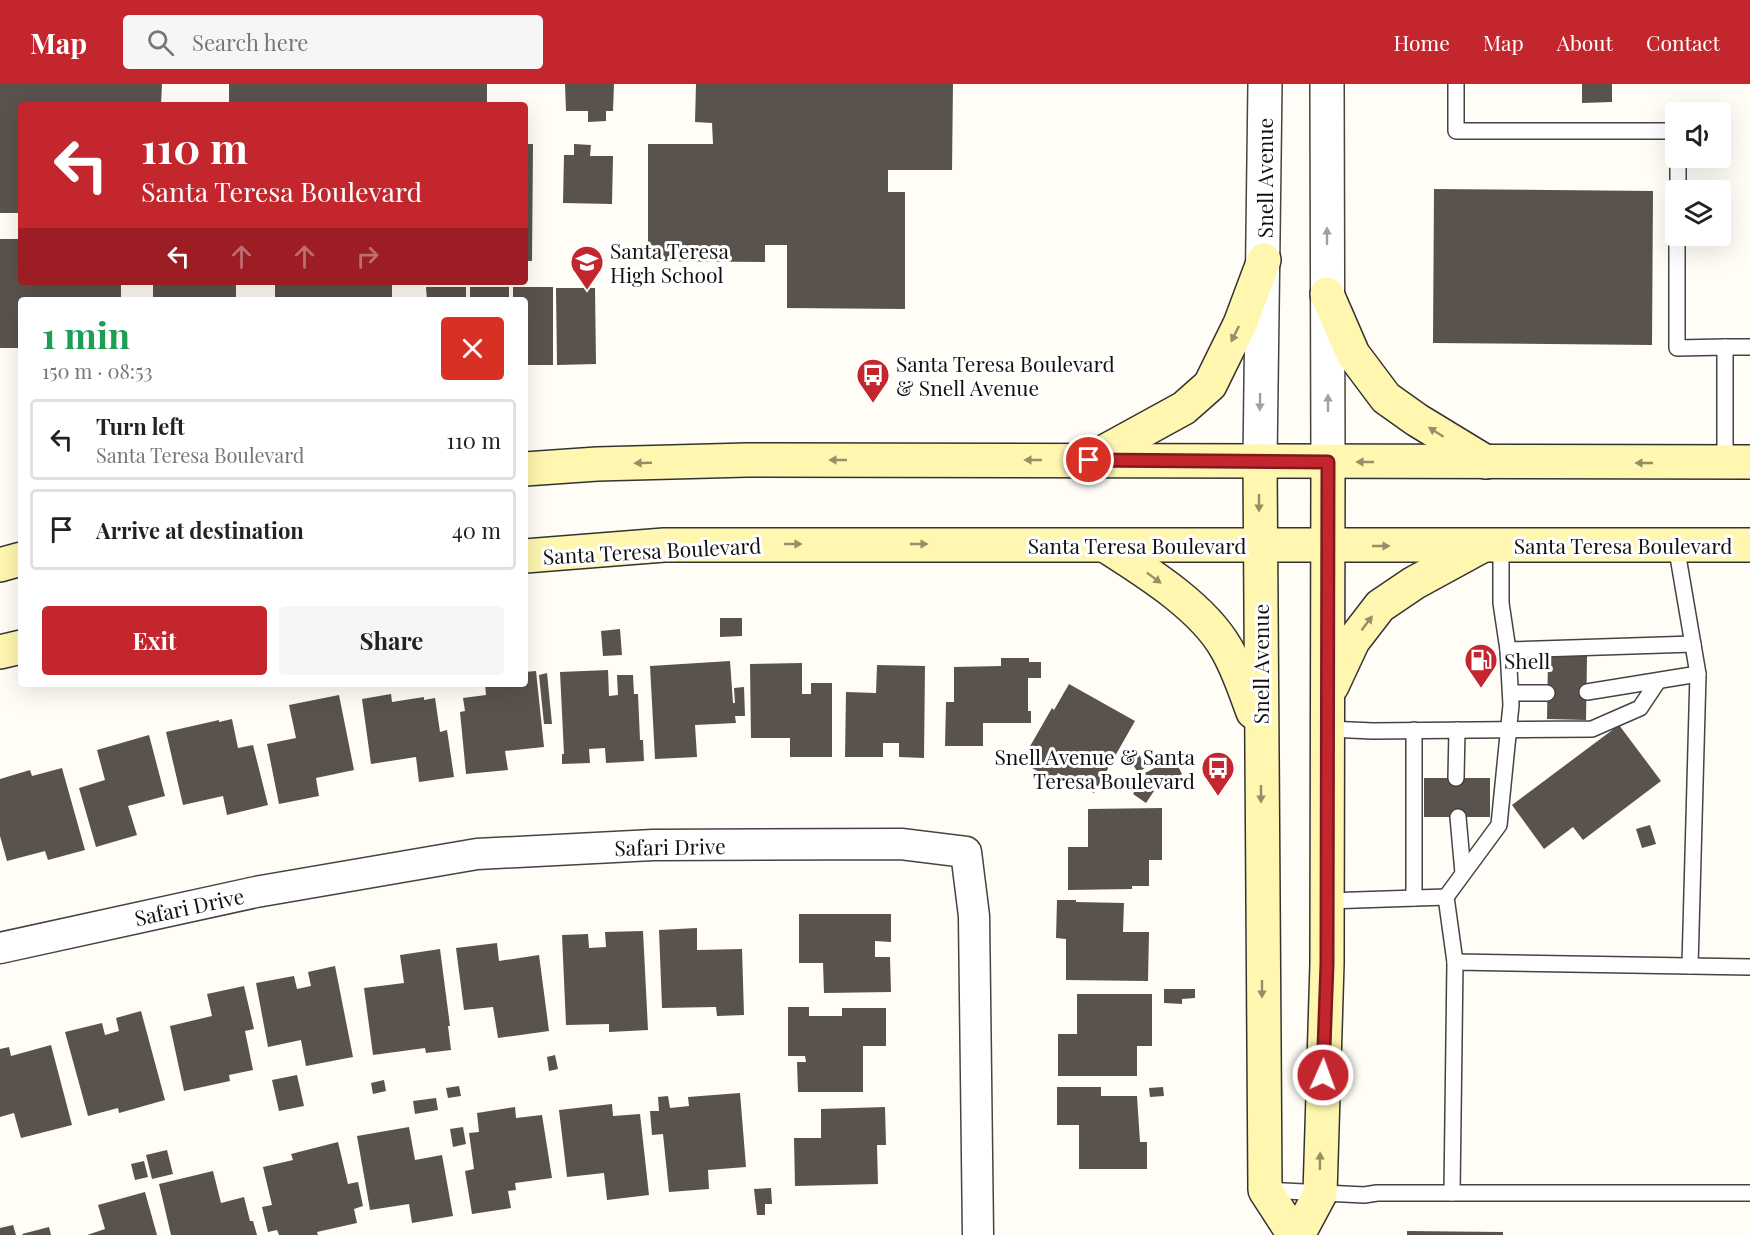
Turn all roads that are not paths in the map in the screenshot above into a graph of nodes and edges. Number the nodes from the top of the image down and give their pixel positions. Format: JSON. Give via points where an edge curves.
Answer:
{"nodes":[{"id":1,"x":1264,"y":84,"type":"edge"},
{"id":2,"x":1326,"y":84,"type":"edge"},
{"id":3,"x":1456,"y":84,"type":"edge"},
{"id":4,"x":1665,"y":131,"type":"edge"},
{"id":5,"x":1677,"y":246,"type":"edge"},
{"id":6,"x":1264,"y":260,"type":"junction"},
{"id":7,"x":1327,"y":294,"type":"junction"},
{"id":8,"x":1725,"y":347,"type":"junction"},
{"id":9,"x":1750,"y":347,"type":"edge"},
{"id":10,"x":1089,"y":460,"type":"junction"},
{"id":11,"x":1260,"y":461,"type":"junction"},
{"id":12,"x":1328,"y":462,"type":"junction"},
{"id":13,"x":1486,"y":462,"type":"junction"},
{"id":14,"x":1738,"y":462,"type":"edge"},
{"id":15,"x":528,"y":469,"type":"edge"},
{"id":16,"x":1259,"y":545,"type":"junction"},
{"id":17,"x":1676,"y":545,"type":"junction"},
{"id":18,"x":1750,"y":545,"type":"edge"},
{"id":19,"x":1106,"y":546,"type":"junction"},
{"id":20,"x":1329,"y":546,"type":"junction"},
{"id":21,"x":1491,"y":546,"type":"junction"},
{"id":22,"x":528,"y":556,"type":"edge"},
{"id":23,"x":18,"y":560,"type":"edge"},
{"id":24,"x":0,"y":565,"type":"edge"},
{"id":25,"x":1693,"y":644,"type":"junction"},
{"id":26,"x":18,"y":648,"type":"edge"},
{"id":27,"x":1508,"y":650,"type":"junction"},
{"id":28,"x":0,"y":652,"type":"edge"},
{"id":29,"x":1698,"y":674,"type":"junction"},
{"id":30,"x":1658,"y":681,"type":"junction"},
{"id":31,"x":1587,"y":692,"type":"dead end"},
{"id":32,"x":1328,"y":693,"type":"junction"},
{"id":33,"x":1511,"y":693,"type":"junction"},
{"id":34,"x":1547,"y":693,"type":"dead end"},
{"id":35,"x":1328,"y":729,"type":"junction"},
{"id":36,"x":1414,"y":730,"type":"junction"},
{"id":37,"x":1457,"y":730,"type":"junction"},
{"id":38,"x":1509,"y":730,"type":"junction"},
{"id":39,"x":1261,"y":736,"type":"junction"},
{"id":40,"x":1456,"y":778,"type":"dead end"},
{"id":41,"x":1458,"y":817,"type":"dead end"},
{"id":42,"x":1463,"y":873,"type":"junction"},
{"id":43,"x":1446,"y":897,"type":"junction"},
{"id":44,"x":1414,"y":898,"type":"junction"},
{"id":45,"x":1327,"y":901,"type":"junction"},
{"id":46,"x":0,"y":948,"type":"edge"},
{"id":47,"x":1455,"y":962,"type":"junction"},
{"id":48,"x":1690,"y":966,"type":"junction"},
{"id":49,"x":1750,"y":967,"type":"edge"},
{"id":50,"x":1265,"y":1190,"type":"junction"},
{"id":51,"x":1452,"y":1193,"type":"junction"},
{"id":52,"x":1750,"y":1193,"type":"edge"},
{"id":53,"x":1320,"y":1194,"type":"junction"},
{"id":54,"x":978,"y":1235,"type":"edge"},
{"id":55,"x":1294,"y":1235,"type":"edge"},
{"id":56,"x":1299,"y":1235,"type":"edge"}],
"edges":[{"from":1,"to":6,"type":"street","name":"Snell Avenue"},
{"from":7,"to":2,"type":"street","one_way":true},
{"from":3,"to":4,"type":"lane","via":[[1456,131]]},
{"from":5,"to":8,"type":"lane","via":[[1677,348]]},
{"from":6,"to":10,"type":"main road","one_way":true,"via":[[1240,324],[1210,385],[1184,408]]},
{"from":6,"to":11,"type":"street","name":"Snell Avenue","one_way":true},
{"from":12,"to":7,"type":"street","one_way":true},
{"from":13,"to":7,"type":"main road","one_way":true,"via":[[1386,398],[1353,354]]},
{"from":8,"to":9,"type":"lane"},
{"from":8,"to":14,"type":"lane"},
{"from":10,"to":11,"type":"main road"},
{"from":10,"to":15,"type":"main road","one_way":true,"via":[[747,460]]},
{"from":11,"to":12,"type":"main road"},
{"from":11,"to":16,"type":"main road","name":"Snell Avenue","one_way":true},
{"from":13,"to":12,"type":"main road","one_way":true},
{"from":12,"to":20,"type":"main road"},
{"from":14,"to":13,"type":"main road","one_way":true},
{"from":16,"to":19,"type":"main road","name":"Santa Teresa Boulevard"},
{"from":16,"to":20,"type":"main road","name":"Santa Teresa Boulevard"},
{"from":16,"to":39,"type":"main road","name":"Snell Avenue"},
{"from":17,"to":18,"type":"main road","name":"Santa Teresa Boulevard"},
{"from":17,"to":21,"type":"main road","name":"Santa Teresa Boulevard"},
{"from":17,"to":25,"type":"lane"},
{"from":22,"to":19,"type":"main road","name":"Santa Teresa Boulevard","one_way":true,"via":[[664,545]]},
{"from":19,"to":39,"type":"main road","one_way":true,"via":[[1152,576],[1201,616],[1226,646]]},
{"from":20,"to":21,"type":"main road","name":"Santa Teresa Boulevard","one_way":true},
{"from":20,"to":32,"type":"main road"},
{"from":21,"to":27,"type":"lane"},
{"from":32,"to":21,"type":"main road","one_way":true,"via":[[1353,641],[1380,606],[1414,583]]},
{"from":23,"to":24,"type":"main road"},
{"from":25,"to":27,"type":"lane"},
{"from":25,"to":29,"type":"lane"},
{"from":26,"to":28,"type":"main road"},
{"from":27,"to":33,"type":"lane"},
{"from":29,"to":30,"type":"lane"},
{"from":29,"to":48,"type":"lane"},
{"from":30,"to":31,"type":"lane"},
{"from":30,"to":38,"type":"lane","via":[[1640,708],[1592,729]]},
{"from":32,"to":35,"type":"main road"},
{"from":33,"to":34,"type":"lane"},
{"from":33,"to":38,"type":"lane"},
{"from":35,"to":36,"type":"lane"},
{"from":35,"to":45,"type":"main road"},
{"from":36,"to":37,"type":"lane"},
{"from":36,"to":44,"type":"lane"},
{"from":37,"to":38,"type":"lane"},
{"from":37,"to":40,"type":"lane"},
{"from":38,"to":42,"type":"lane","via":[[1499,825]]},
{"from":39,"to":50,"type":"main road","name":"Snell Avenue","one_way":true},
{"from":41,"to":42,"type":"lane"},
{"from":42,"to":43,"type":"lane"},
{"from":43,"to":44,"type":"lane"},
{"from":43,"to":47,"type":"lane"},
{"from":44,"to":45,"type":"lane"},
{"from":53,"to":45,"type":"main road","one_way":true},
{"from":46,"to":54,"type":"street","name":"Safari Drive","via":[[256,892],[477,854],[665,845],[901,844],[966,852],[974,916]]},
{"from":47,"to":48,"type":"lane"},
{"from":47,"to":51,"type":"lane"},
{"from":48,"to":49,"type":"lane"},
{"from":50,"to":53,"type":"lane"},
{"from":50,"to":55,"type":"main road"},
{"from":51,"to":52,"type":"lane"},
{"from":51,"to":53,"type":"lane"},
{"from":53,"to":56,"type":"main road"}]}
